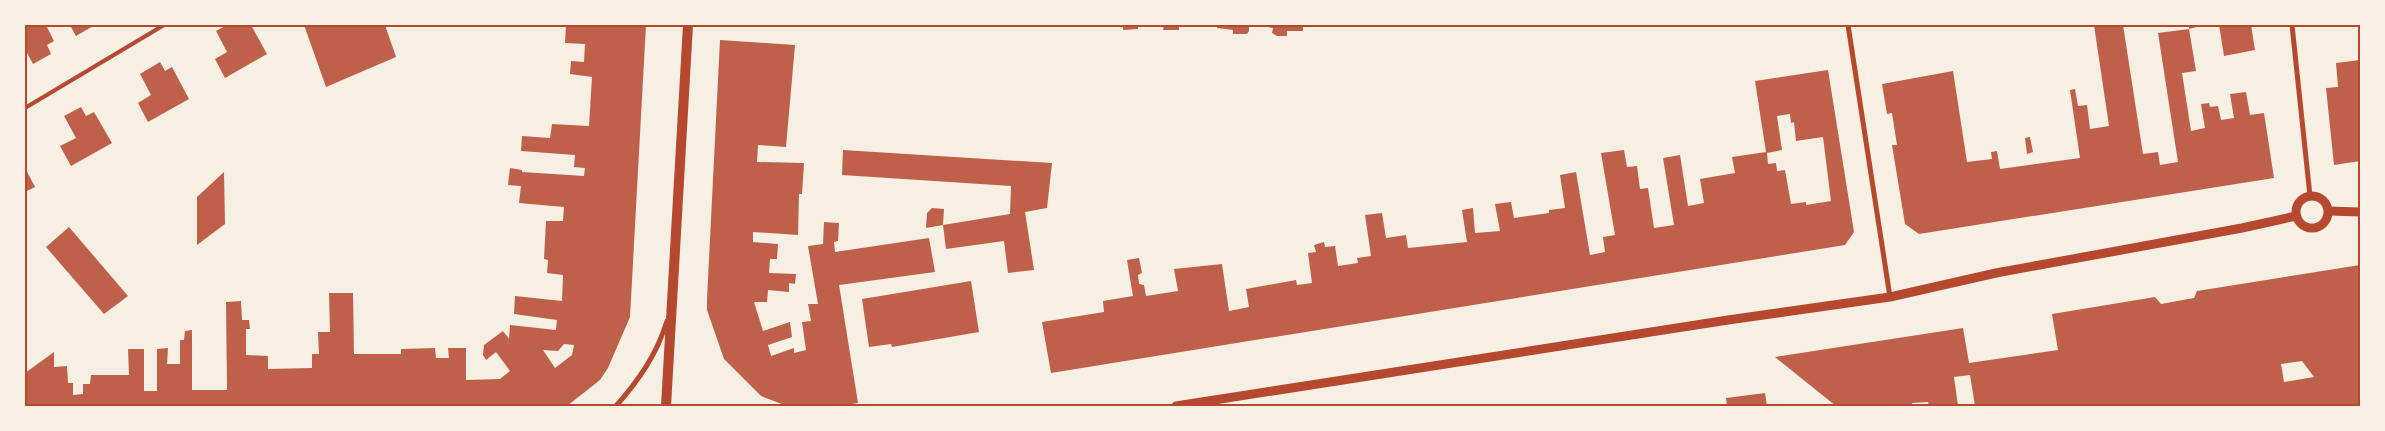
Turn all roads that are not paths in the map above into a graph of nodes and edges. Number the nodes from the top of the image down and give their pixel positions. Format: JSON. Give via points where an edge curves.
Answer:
{"nodes":[{"id":1,"x":164,"y":25,"type":"edge"},
{"id":2,"x":688,"y":25,"type":"edge"},
{"id":3,"x":1848,"y":25,"type":"edge"},
{"id":4,"x":2292,"y":25,"type":"edge"},
{"id":5,"x":25,"y":108,"type":"edge"},
{"id":6,"x":2310,"y":196,"type":"junction"},
{"id":7,"x":2329,"y":211,"type":"junction"},
{"id":8,"x":2360,"y":212,"type":"edge"},
{"id":9,"x":2296,"y":216,"type":"junction"},
{"id":10,"x":1890,"y":297,"type":"junction"},
{"id":11,"x":672,"y":304,"type":"junction"},
{"id":12,"x":616,"y":406,"type":"edge"},
{"id":13,"x":666,"y":406,"type":"edge"},
{"id":14,"x":1176,"y":406,"type":"edge"}],
"edges":[{"from":1,"to":5,"type":"lane"},
{"from":2,"to":11,"type":"main road"},
{"from":3,"to":10,"type":"street"},
{"from":4,"to":6,"type":"street"},
{"from":6,"to":7,"type":"street","via":[[2323,200]]},
{"from":6,"to":9,"type":"street","via":[[2298,203]]},
{"from":7,"to":8,"type":"street"},
{"from":7,"to":9,"type":"street","via":[[2324,224],[2318,227],[2304,226]]},
{"from":9,"to":10,"type":"street","via":[[1996,273]]},
{"from":10,"to":14,"type":"street"},
{"from":11,"to":12,"type":"street","via":[[661,342],[650,362]]},
{"from":11,"to":13,"type":"main road"}]}
